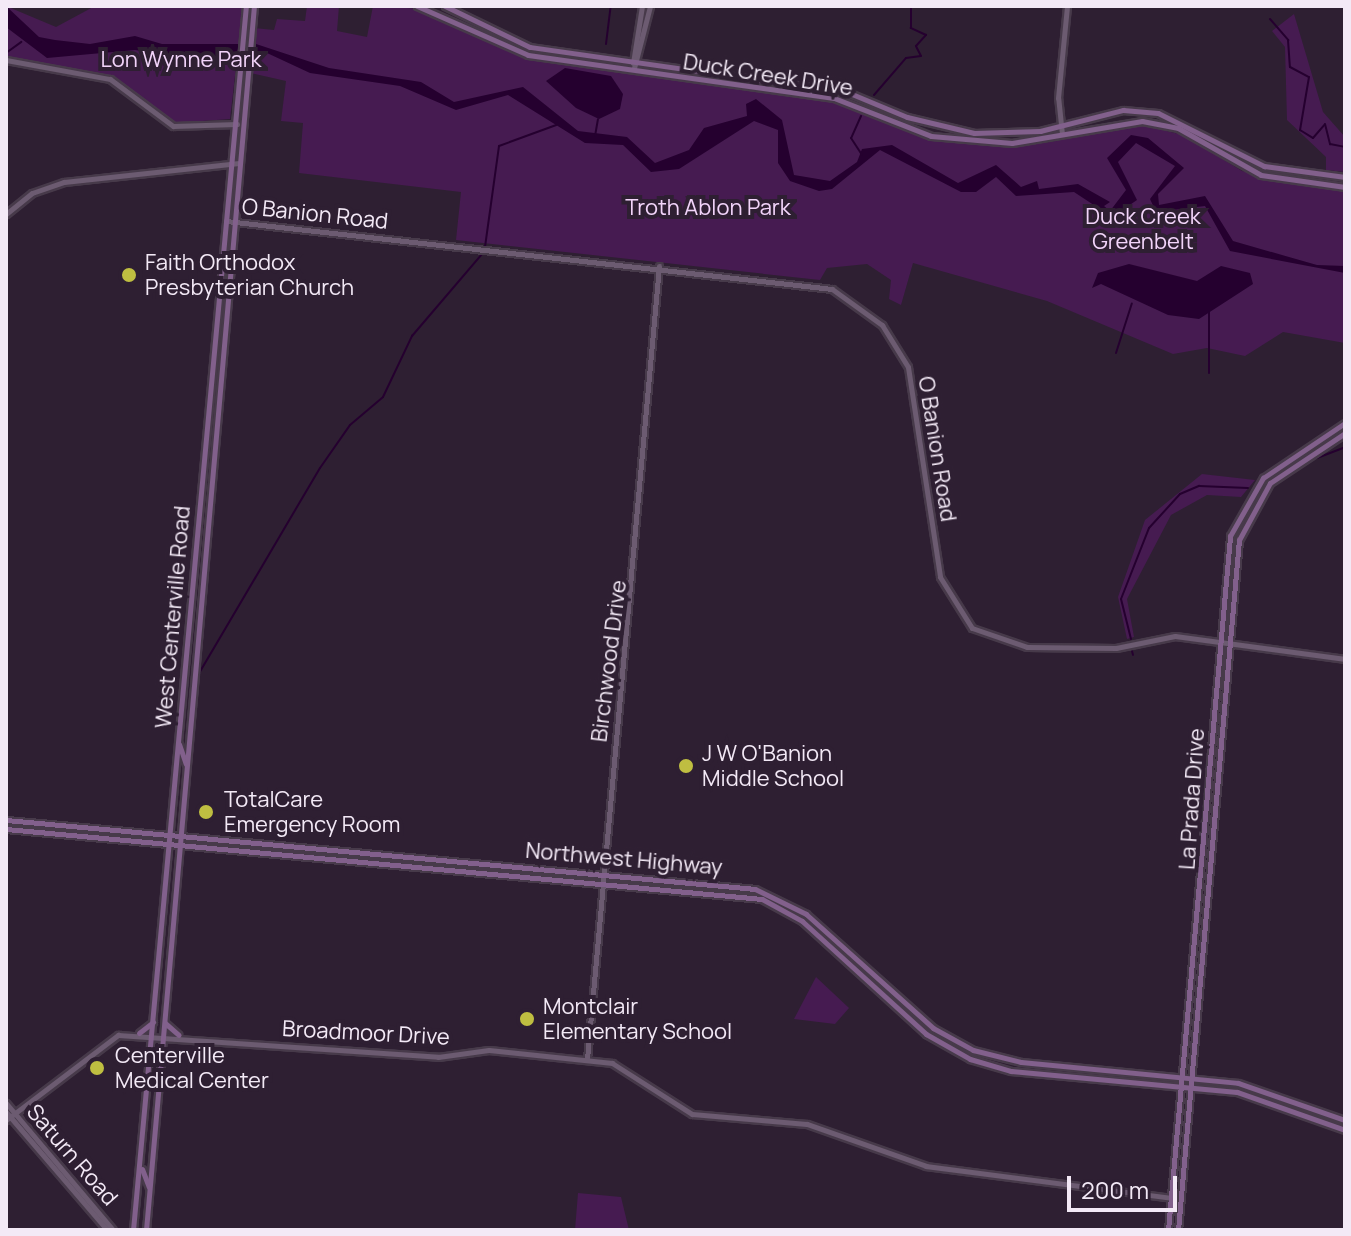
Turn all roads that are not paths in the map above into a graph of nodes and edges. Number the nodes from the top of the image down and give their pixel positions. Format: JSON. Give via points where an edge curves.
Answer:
{"nodes":[{"id":1,"x":246,"y":6,"type":"edge"},
{"id":2,"x":254,"y":6,"type":"edge"},
{"id":3,"x":417,"y":6,"type":"edge"},
{"id":4,"x":445,"y":6,"type":"edge"},
{"id":5,"x":642,"y":6,"type":"edge"},
{"id":6,"x":650,"y":6,"type":"edge"},
{"id":7,"x":1067,"y":6,"type":"edge"},
{"id":8,"x":6,"y":60,"type":"edge"},
{"id":9,"x":636,"y":60,"type":"junction"},
{"id":10,"x":634,"y":68,"type":"junction"},
{"id":11,"x":1114,"y":111,"type":"junction"},
{"id":12,"x":1116,"y":122,"type":"junction"},
{"id":13,"x":234,"y":123,"type":"junction"},
{"id":14,"x":242,"y":124,"type":"junction"},
{"id":15,"x":1062,"y":130,"type":"junction"},
{"id":16,"x":231,"y":163,"type":"junction"},
{"id":17,"x":239,"y":163,"type":"junction"},
{"id":18,"x":1345,"y":177,"type":"edge"},
{"id":19,"x":1345,"y":187,"type":"edge"},
{"id":20,"x":6,"y":214,"type":"edge"},
{"id":21,"x":230,"y":222,"type":"junction"},
{"id":22,"x":659,"y":266,"type":"junction"},
{"id":23,"x":1345,"y":423,"type":"edge"},
{"id":24,"x":1345,"y":433,"type":"edge"},
{"id":25,"x":187,"y":643,"type":"junction"},
{"id":26,"x":195,"y":643,"type":"junction"},
{"id":27,"x":1220,"y":645,"type":"junction"},
{"id":28,"x":1230,"y":647,"type":"junction"},
{"id":29,"x":1345,"y":659,"type":"edge"},
{"id":30,"x":178,"y":739,"type":"junction"},
{"id":31,"x":176,"y":762,"type":"junction"},
{"id":32,"x":186,"y":764,"type":"junction"},
{"id":33,"x":185,"y":775,"type":"junction"},
{"id":34,"x":6,"y":820,"type":"edge"},
{"id":35,"x":24,"y":821,"type":"junction"},
{"id":36,"x":6,"y":829,"type":"edge"},
{"id":37,"x":25,"y":831,"type":"junction"},
{"id":38,"x":85,"y":831,"type":"junction"},
{"id":39,"x":170,"y":835,"type":"junction"},
{"id":40,"x":179,"y":837,"type":"junction"},
{"id":41,"x":237,"y":841,"type":"junction"},
{"id":42,"x":170,"y":843,"type":"junction"},
{"id":43,"x":179,"y":845,"type":"junction"},
{"id":44,"x":237,"y":849,"type":"junction"},
{"id":45,"x":603,"y":873,"type":"junction"},
{"id":46,"x":602,"y":882,"type":"junction"},
{"id":47,"x":164,"y":911,"type":"junction"},
{"id":48,"x":174,"y":913,"type":"junction"},
{"id":49,"x":159,"y":965,"type":"junction"},
{"id":50,"x":169,"y":966,"type":"junction"},
{"id":51,"x":1189,"y":1004,"type":"junction"},
{"id":52,"x":1199,"y":1004,"type":"junction"},
{"id":53,"x":155,"y":1017,"type":"junction"},
{"id":54,"x":164,"y":1021,"type":"junction"},
{"id":55,"x":139,"y":1033,"type":"junction"},
{"id":56,"x":154,"y":1034,"type":"junction"},
{"id":57,"x":163,"y":1034,"type":"junction"},
{"id":58,"x":179,"y":1035,"type":"junction"},
{"id":59,"x":587,"y":1059,"type":"junction"},
{"id":60,"x":150,"y":1072,"type":"junction"},
{"id":61,"x":1183,"y":1077,"type":"junction"},
{"id":62,"x":1192,"y":1078,"type":"junction"},
{"id":63,"x":1182,"y":1086,"type":"junction"},
{"id":64,"x":1191,"y":1087,"type":"junction"},
{"id":65,"x":158,"y":1089,"type":"junction"},
{"id":66,"x":6,"y":1103,"type":"edge"},
{"id":67,"x":9,"y":1115,"type":"edge"},
{"id":68,"x":1345,"y":1120,"type":"edge"},
{"id":69,"x":1345,"y":1130,"type":"edge"},
{"id":70,"x":50,"y":1160,"type":"junction"},
{"id":71,"x":141,"y":1168,"type":"junction"},
{"id":72,"x":149,"y":1187,"type":"junction"},
{"id":73,"x":1171,"y":1198,"type":"junction"},
{"id":74,"x":107,"y":1230,"type":"edge"},
{"id":75,"x":113,"y":1230,"type":"edge"},
{"id":76,"x":133,"y":1230,"type":"edge"},
{"id":77,"x":146,"y":1230,"type":"edge"},
{"id":78,"x":1168,"y":1230,"type":"edge"},
{"id":79,"x":1178,"y":1230,"type":"edge"}],
"edges":[{"from":1,"to":13,"type":"main road","name":"West Centerville Road"},
{"from":2,"to":14,"type":"main road","name":"West Centerville Road"},
{"from":3,"to":10,"type":"main road","name":"Duck Creek Drive","via":[[517,52]]},
{"from":4,"to":9,"type":"main road","name":"Duck Creek Drive","via":[[520,44]]},
{"from":5,"to":9,"type":"street"},
{"from":6,"to":9,"type":"street"},
{"from":7,"to":15,"type":"street"},
{"from":8,"to":13,"type":"street","via":[[110,79],[173,126]]},
{"from":9,"to":10,"type":"street"},
{"from":9,"to":15,"type":"main road","name":"Duck Creek Drive","via":[[847,92],[907,117],[974,133]]},
{"from":10,"to":15,"type":"main road","name":"Duck Creek Drive","via":[[834,98],[938,137],[1012,143]]},
{"from":11,"to":12,"type":"main road"},
{"from":11,"to":15,"type":"main road","name":"Duck Creek Drive"},
{"from":11,"to":18,"type":"main road","name":"Duck Creek Drive","via":[[1180,119],[1264,166]]},
{"from":12,"to":15,"type":"main road","name":"Duck Creek Drive"},
{"from":12,"to":19,"type":"main road","name":"Duck Creek Drive","via":[[1178,128],[1261,175]]},
{"from":13,"to":14,"type":"street"},
{"from":13,"to":16,"type":"main road","name":"West Centerville Road"},
{"from":14,"to":17,"type":"main road","name":"West Centerville Road"},
{"from":16,"to":17,"type":"street"},
{"from":16,"to":20,"type":"street","via":[[64,182],[32,193]]},
{"from":16,"to":21,"type":"main road","name":"West Centerville Road"},
{"from":17,"to":21,"type":"main road","name":"West Centerville Road"},
{"from":21,"to":22,"type":"street","name":"O Banion Road"},
{"from":21,"to":25,"type":"main road","name":"West Centerville Road"},
{"from":21,"to":26,"type":"main road","name":"West Centerville Road"},
{"from":22,"to":27,"type":"street","name":"O Banion Road","via":[[827,288],[882,325],[908,367],[919,412],[940,577],[972,628],[1027,647],[1116,648],[1175,636]]},
{"from":22,"to":45,"type":"street","name":"Birchwood Drive"},
{"from":23,"to":27,"type":"main road","name":"La Prada Drive","via":[[1267,474],[1239,509],[1230,536]]},
{"from":24,"to":28,"type":"main road","name":"La Prada Drive","via":[[1278,477],[1250,511],[1239,540]]},
{"from":25,"to":26,"type":"main road"},
{"from":25,"to":30,"type":"main road","name":"West Centerville Road"},
{"from":26,"to":32,"type":"main road","name":"West Centerville Road"},
{"from":27,"to":28,"type":"street","name":"O Banion Road"},
{"from":27,"to":51,"type":"main road","name":"La Prada Drive"},
{"from":28,"to":29,"type":"street","name":"O Banion Road"},
{"from":28,"to":52,"type":"main road","name":"La Prada Drive"},
{"from":30,"to":31,"type":"main road","name":"West Centerville Road"},
{"from":30,"to":32,"type":"main road"},
{"from":31,"to":33,"type":"main road"},
{"from":31,"to":39,"type":"main road","name":"West Centerville Road"},
{"from":32,"to":33,"type":"main road","name":"West Centerville Road"},
{"from":33,"to":40,"type":"main road","name":"West Centerville Road"},
{"from":34,"to":35,"type":"main road","name":"Northwest Highway"},
{"from":35,"to":37,"type":"main road"},
{"from":35,"to":38,"type":"main road","name":"Northwest Highway"},
{"from":36,"to":37,"type":"main road","name":"Northwest Highway"},
{"from":37,"to":38,"type":"main road","name":"Northwest Highway"},
{"from":38,"to":39,"type":"main road","name":"Northwest Highway"},
{"from":38,"to":42,"type":"main road","name":"Northwest Highway"},
{"from":39,"to":40,"type":"main road","name":"Northwest Highway"},
{"from":39,"to":42,"type":"main road","name":"West Centerville Road"},
{"from":40,"to":41,"type":"main road","name":"Northwest Highway"},
{"from":40,"to":43,"type":"main road","name":"West Centerville Road"},
{"from":41,"to":44,"type":"main road"},
{"from":41,"to":45,"type":"main road","name":"Northwest Highway"},
{"from":42,"to":43,"type":"main road","name":"Northwest Highway"},
{"from":42,"to":47,"type":"main road","name":"West Centerville Road"},
{"from":43,"to":44,"type":"main road","name":"Northwest Highway"},
{"from":43,"to":48,"type":"main road","name":"West Centerville Road"},
{"from":44,"to":46,"type":"main road","name":"Northwest Highway"},
{"from":45,"to":46,"type":"street","name":"Birchwood Drive"},
{"from":45,"to":61,"type":"main road","name":"Northwest Highway","via":[[746,888],[781,898],[933,1028],[973,1050],[1021,1062]]},
{"from":46,"to":59,"type":"street","name":"Birchwood Drive"},
{"from":46,"to":63,"type":"main road","name":"Northwest Highway","via":[[741,895],[777,906],[926,1034],[970,1059],[1011,1071]]},
{"from":47,"to":48,"type":"main road"},
{"from":47,"to":49,"type":"main road","name":"West Centerville Road"},
{"from":48,"to":50,"type":"main road","name":"West Centerville Road"},
{"from":49,"to":50,"type":"main road"},
{"from":49,"to":53,"type":"main road","name":"West Centerville Road"},
{"from":50,"to":54,"type":"main road","name":"West Centerville Road"},
{"from":51,"to":52,"type":"main road"},
{"from":51,"to":61,"type":"main road","name":"La Prada Drive"},
{"from":52,"to":62,"type":"main road","name":"La Prada Drive"},
{"from":53,"to":55,"type":"main road"},
{"from":53,"to":56,"type":"main road","name":"West Centerville Road"},
{"from":54,"to":57,"type":"main road","name":"West Centerville Road"},
{"from":54,"to":58,"type":"main road"},
{"from":55,"to":56,"type":"street","name":"Broadmoor Drive"},
{"from":55,"to":67,"type":"street","name":"Broadmoor Drive","via":[[106,1038]]},
{"from":56,"to":57,"type":"street","name":"Broadmoor Drive"},
{"from":56,"to":60,"type":"main road","name":"West Centerville Road"},
{"from":57,"to":58,"type":"street","name":"Broadmoor Drive"},
{"from":57,"to":65,"type":"main road","name":"West Centerville Road"},
{"from":58,"to":59,"type":"street","name":"Broadmoor Drive","via":[[438,1057],[474,1049]]},
{"from":59,"to":73,"type":"street","name":"Broadmoor Drive","via":[[631,1071],[692,1114],[807,1124],[926,1166]]},
{"from":60,"to":65,"type":"main road"},
{"from":60,"to":71,"type":"main road","name":"West Centerville Road"},
{"from":61,"to":62,"type":"main road","name":"Northwest Highway"},
{"from":61,"to":63,"type":"main road","name":"La Prada Drive"},
{"from":62,"to":64,"type":"main road","name":"La Prada Drive"},
{"from":62,"to":68,"type":"main road","name":"Northwest Highway","via":[[1266,1089]]},
{"from":63,"to":64,"type":"main road","name":"Northwest Highway"},
{"from":63,"to":73,"type":"main road","name":"La Prada Drive"},
{"from":64,"to":69,"type":"main road","name":"Northwest Highway","via":[[1250,1095]]},
{"from":64,"to":79,"type":"main road","name":"La Prada Drive"},
{"from":65,"to":72,"type":"main road","name":"West Centerville Road"},
{"from":66,"to":67,"type":"street","name":"Saturn Road"},
{"from":67,"to":70,"type":"street","name":"Saturn Road"},
{"from":70,"to":74,"type":"street","name":"Saturn Road"},
{"from":70,"to":75,"type":"street","name":"Saturn Road"},
{"from":71,"to":72,"type":"main road"},
{"from":71,"to":76,"type":"main road","name":"West Centerville Road"},
{"from":72,"to":77,"type":"main road","name":"West Centerville Road"},
{"from":73,"to":78,"type":"main road","name":"La Prada Drive"}]}
